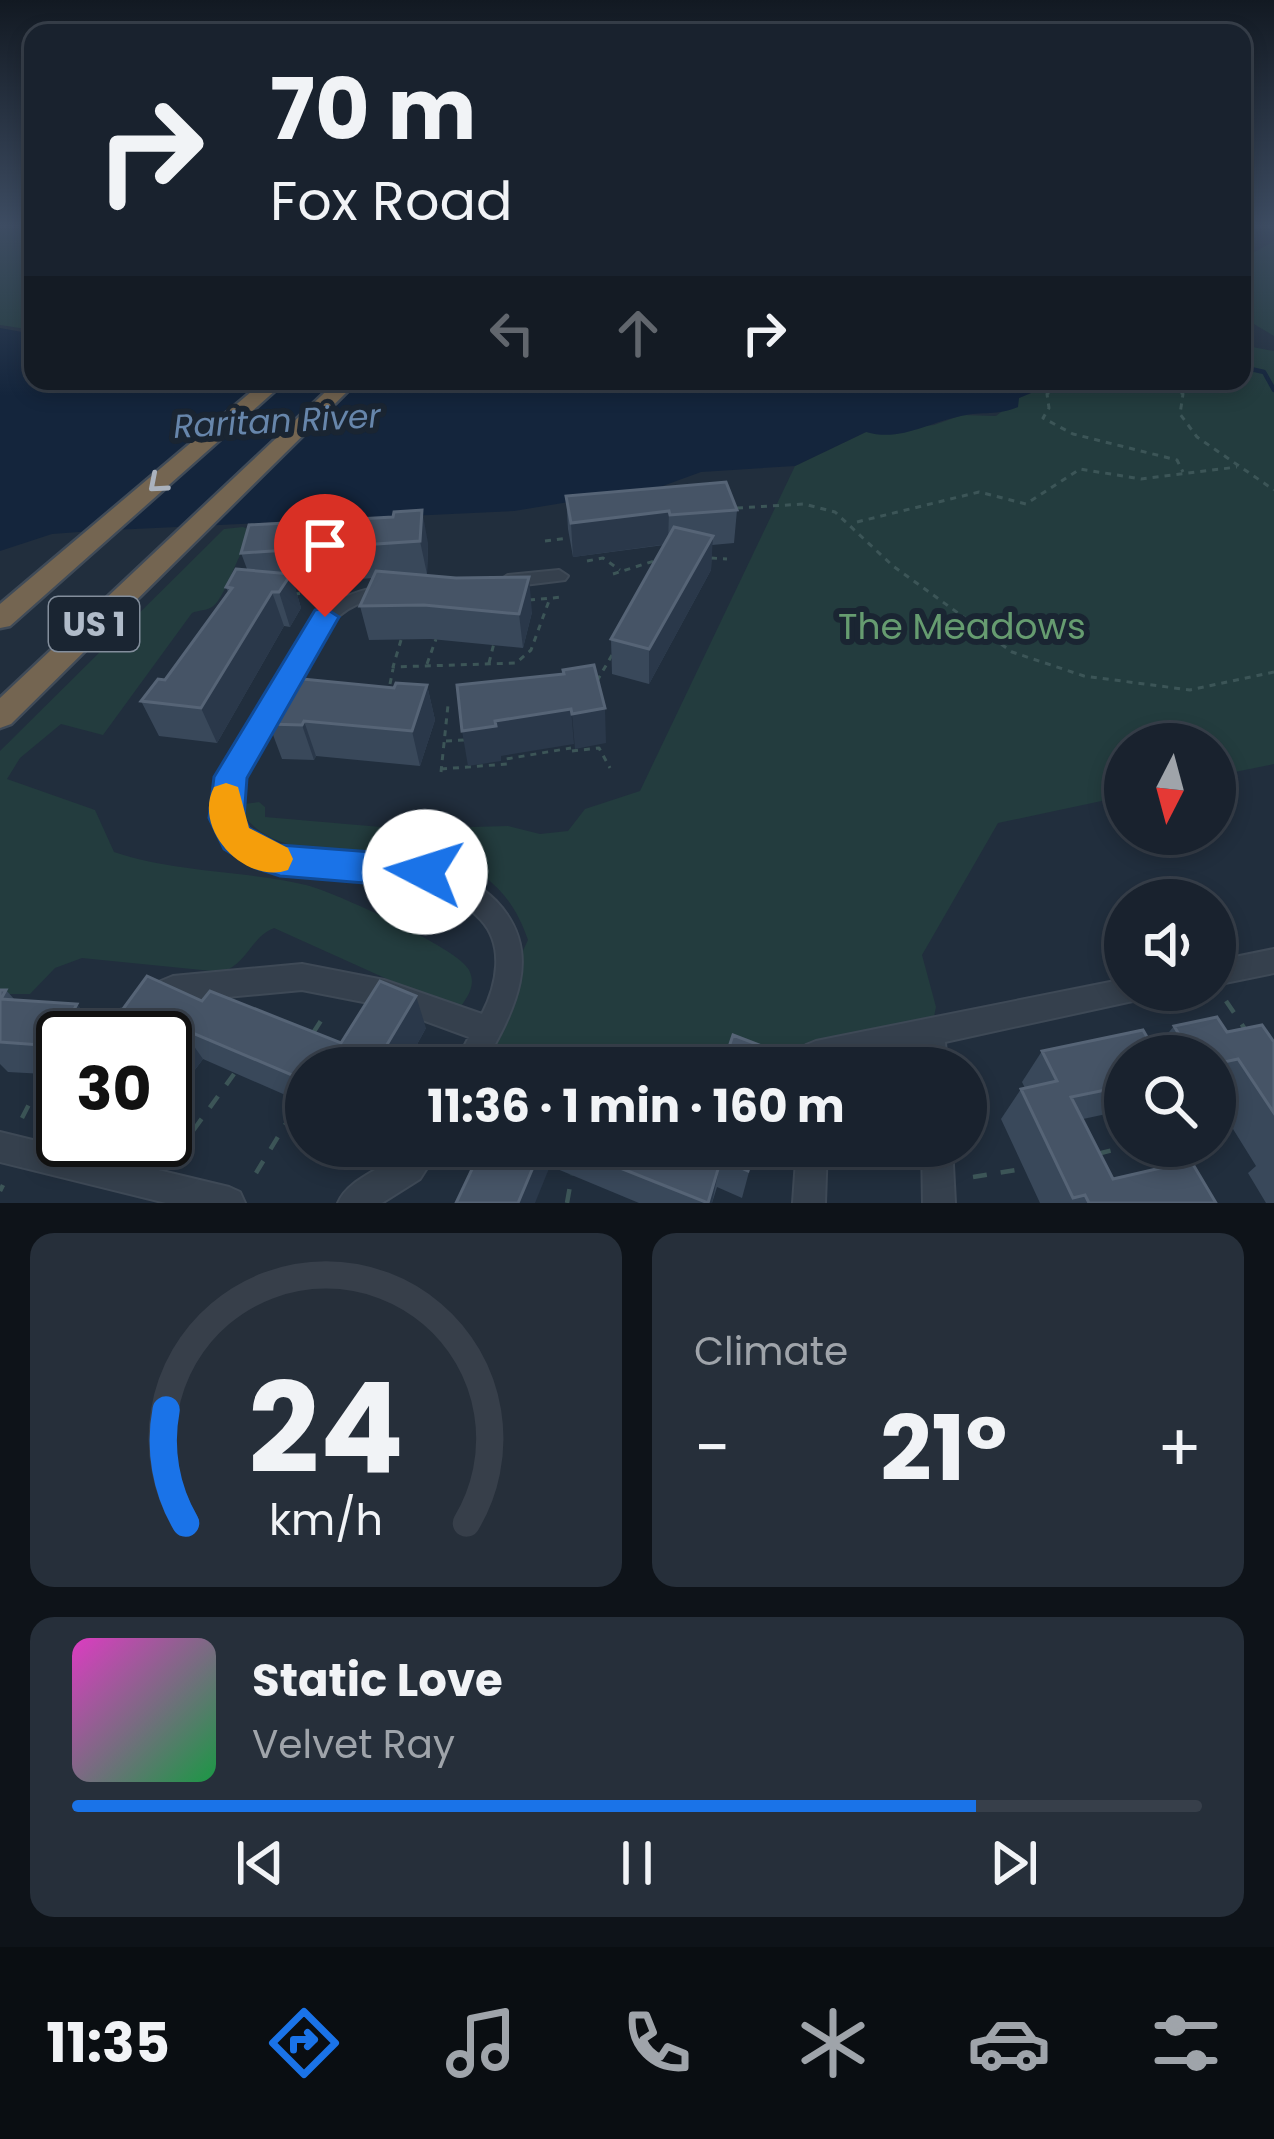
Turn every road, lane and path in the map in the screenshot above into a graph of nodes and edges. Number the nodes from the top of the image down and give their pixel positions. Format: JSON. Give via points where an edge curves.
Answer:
{"nodes":[{"id":1,"x":266,"y":390,"type":"edge"},
{"id":2,"x":339,"y":390,"type":"edge"},
{"id":3,"x":1054,"y":390,"type":"edge"},
{"id":4,"x":1176,"y":390,"type":"edge"},
{"id":5,"x":1237,"y":467,"type":"junction"},
{"id":6,"x":1183,"y":473,"type":"junction"},
{"id":7,"x":1274,"y":490,"type":"edge"},
{"id":8,"x":736,"y":508,"type":"edge"},
{"id":9,"x":855,"y":523,"type":"junction"},
{"id":10,"x":570,"y":538,"type":"edge"},
{"id":11,"x":545,"y":541,"type":"dead end"},
{"id":12,"x":707,"y":548,"type":"edge"},
{"id":13,"x":694,"y":556,"type":"edge"},
{"id":14,"x":662,"y":558,"type":"edge"},
{"id":15,"x":712,"y":558,"type":"junction"},
{"id":16,"x":727,"y":560,"type":"dead end"},
{"id":17,"x":587,"y":561,"type":"dead end"},
{"id":18,"x":643,"y":564,"type":"junction"},
{"id":19,"x":621,"y":571,"type":"junction"},
{"id":20,"x":613,"y":574,"type":"dead end"},
{"id":21,"x":559,"y":576,"type":"dead end"},
{"id":22,"x":658,"y":576,"type":"edge"},
{"id":23,"x":492,"y":582,"type":"edge"},
{"id":24,"x":407,"y":590,"type":"edge"},
{"id":25,"x":316,"y":592,"type":"dead end"},
{"id":26,"x":280,"y":595,"type":"edge"},
{"id":27,"x":563,"y":597,"type":"dead end"},
{"id":28,"x":550,"y":598,"type":"junction"},
{"id":29,"x":527,"y":600,"type":"edge"},
{"id":30,"x":0,"y":619,"type":"edge"},
{"id":31,"x":402,"y":636,"type":"dead end"},
{"id":32,"x":436,"y":638,"type":"dead end"},
{"id":33,"x":495,"y":641,"type":"edge"},
{"id":34,"x":605,"y":648,"type":"dead end"},
{"id":35,"x":614,"y":651,"type":"junction"},
{"id":36,"x":623,"y":653,"type":"edge"},
{"id":37,"x":488,"y":664,"type":"junction"},
{"id":38,"x":426,"y":666,"type":"junction"},
{"id":39,"x":393,"y":667,"type":"junction"},
{"id":40,"x":1274,"y":672,"type":"edge"},
{"id":41,"x":597,"y":681,"type":"edge"},
{"id":42,"x":390,"y":684,"type":"edge"},
{"id":43,"x":448,"y":704,"type":"dead end"},
{"id":44,"x":0,"y":716,"type":"edge"},
{"id":45,"x":445,"y":740,"type":"junction"},
{"id":46,"x":465,"y":740,"type":"edge"},
{"id":47,"x":610,"y":768,"type":"dead end"},
{"id":48,"x":1274,"y":961,"type":"edge"},
{"id":49,"x":1236,"y":969,"type":"edge"},
{"id":50,"x":1104,"y":996,"type":"edge"},
{"id":51,"x":144,"y":1011,"type":"edge"},
{"id":52,"x":1233,"y":1011,"type":"edge"},
{"id":53,"x":323,"y":1016,"type":"dead end"},
{"id":54,"x":487,"y":1030,"type":"junction"},
{"id":55,"x":931,"y":1031,"type":"junction"},
{"id":56,"x":1250,"y":1037,"type":"edge"},
{"id":57,"x":306,"y":1045,"type":"edge"},
{"id":58,"x":478,"y":1047,"type":"edge"},
{"id":59,"x":854,"y":1047,"type":"edge"},
{"id":60,"x":932,"y":1047,"type":"edge"},
{"id":61,"x":234,"y":1074,"type":"edge"},
{"id":62,"x":36,"y":1091,"type":"edge"},
{"id":63,"x":22,"y":1118,"type":"dead end"},
{"id":64,"x":285,"y":1125,"type":"edge"},
{"id":65,"x":192,"y":1133,"type":"edge"},
{"id":66,"x":0,"y":1147,"type":"edge"},
{"id":67,"x":36,"y":1149,"type":"edge"},
{"id":68,"x":1104,"y":1152,"type":"edge"},
{"id":69,"x":113,"y":1167,"type":"edge"},
{"id":70,"x":410,"y":1167,"type":"edge"},
{"id":71,"x":811,"y":1167,"type":"edge"},
{"id":72,"x":938,"y":1167,"type":"edge"},
{"id":73,"x":1152,"y":1167,"type":"edge"},
{"id":74,"x":1022,"y":1169,"type":"dead end"},
{"id":75,"x":1096,"y":1170,"type":"edge"},
{"id":76,"x":256,"y":1174,"type":"dead end"},
{"id":77,"x":572,"y":1175,"type":"edge"},
{"id":78,"x":973,"y":1177,"type":"dead end"},
{"id":79,"x":1138,"y":1177,"type":"edge"},
{"id":80,"x":211,"y":1201,"type":"edge"},
{"id":81,"x":354,"y":1203,"type":"edge"},
{"id":82,"x":567,"y":1203,"type":"edge"},
{"id":83,"x":809,"y":1203,"type":"edge"},
{"id":84,"x":939,"y":1203,"type":"edge"}],
"edges":[{"from":1,"to":30,"type":"highway","number":"US 1","one_way":true},
{"from":2,"to":44,"type":"highway","number":"US 1"},
{"from":3,"to":6,"type":"path","via":[[1043,418],[1057,429],[1159,453],[1177,460]]},
{"from":4,"to":5,"type":"path","via":[[1184,423]]},
{"from":5,"to":6,"type":"path"},
{"from":5,"to":7,"type":"path"},
{"from":6,"to":9,"type":"path","via":[[1125,478],[1080,470],[1026,504],[979,492]]},
{"from":8,"to":9,"type":"path","via":[[823,505]]},
{"from":9,"to":40,"type":"path","via":[[893,566],[1012,652],[1084,676],[1190,690]]},
{"from":10,"to":11,"type":"path"},
{"from":12,"to":15,"type":"path"},
{"from":13,"to":15,"type":"path"},
{"from":14,"to":18,"type":"path"},
{"from":15,"to":16,"type":"path"},
{"from":17,"to":19,"type":"path","via":[[603,558]]},
{"from":18,"to":19,"type":"path"},
{"from":18,"to":22,"type":"path"},
{"from":19,"to":20,"type":"path"},
{"from":21,"to":23,"type":"street"},
{"from":24,"to":54,"type":"street","via":[[351,598],[325,617],[230,777],[226,818],[255,853],[425,872],[490,906],[510,957],[504,997]]},
{"from":25,"to":26,"type":"path"},
{"from":27,"to":28,"type":"path"},
{"from":28,"to":29,"type":"path"},
{"from":28,"to":37,"type":"path","via":[[528,655]]},
{"from":31,"to":39,"type":"path"},
{"from":32,"to":38,"type":"path"},
{"from":33,"to":37,"type":"path"},
{"from":34,"to":35,"type":"path"},
{"from":35,"to":36,"type":"path"},
{"from":35,"to":41,"type":"path"},
{"from":37,"to":38,"type":"path"},
{"from":38,"to":39,"type":"path"},
{"from":39,"to":42,"type":"path"},
{"from":43,"to":45,"type":"path"},
{"from":45,"to":46,"type":"path"},
{"from":45,"to":47,"type":"path","via":[[441,771],[507,764],[570,745],[572,753],[599,748]]},
{"from":48,"to":49,"type":"street"},
{"from":50,"to":55,"type":"street"},
{"from":51,"to":54,"type":"street","via":[[173,989],[302,977],[384,993]]},
{"from":52,"to":56,"type":"path"},
{"from":53,"to":57,"type":"path"},
{"from":54,"to":58,"type":"street"},
{"from":55,"to":59,"type":"street"},
{"from":55,"to":60,"type":"street"},
{"from":61,"to":65,"type":"path"},
{"from":62,"to":63,"type":"path"},
{"from":64,"to":76,"type":"path"},
{"from":66,"to":67,"type":"street"},
{"from":68,"to":75,"type":"path","via":[[1089,1156]]},
{"from":69,"to":80,"type":"street"},
{"from":70,"to":81,"type":"street"},
{"from":71,"to":83,"type":"street"},
{"from":72,"to":84,"type":"street"},
{"from":73,"to":79,"type":"path","via":[[1156,1173]]},
{"from":74,"to":78,"type":"path"},
{"from":77,"to":82,"type":"path"}]}
